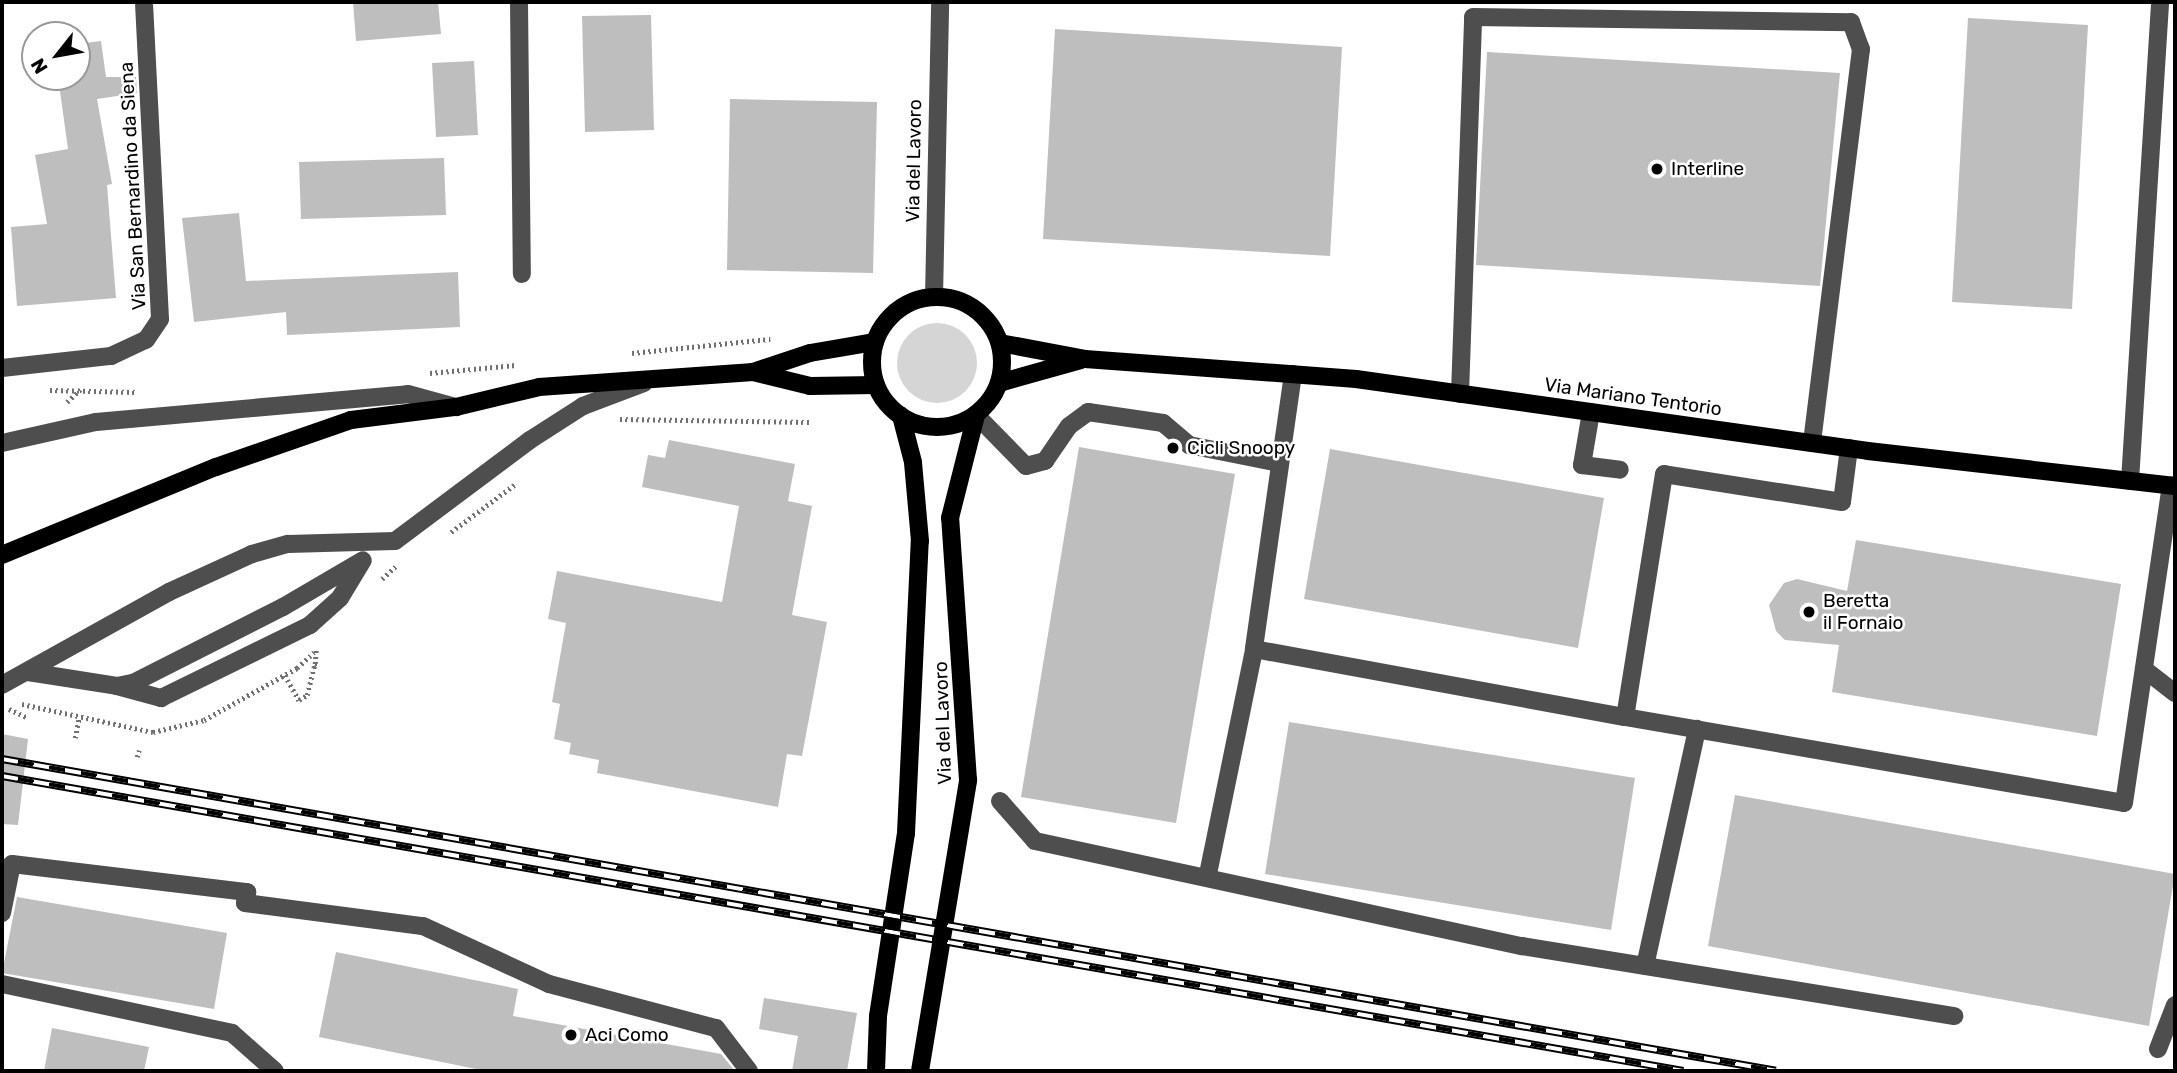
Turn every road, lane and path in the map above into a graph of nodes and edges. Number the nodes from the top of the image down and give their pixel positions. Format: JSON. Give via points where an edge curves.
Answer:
{"nodes":[{"id":1,"x":144,"y":2,"type":"edge"},
{"id":2,"x":519,"y":2,"type":"edge"},
{"id":3,"x":933,"y":2,"type":"edge"},
{"id":4,"x":940,"y":2,"type":"edge"},
{"id":5,"x":2160,"y":2,"type":"edge"},
{"id":6,"x":937,"y":25,"type":"junction"},
{"id":7,"x":522,"y":274,"type":"dead end"},
{"id":8,"x":934,"y":297,"type":"junction"},
{"id":9,"x":876,"y":342,"type":"junction"},
{"id":10,"x":1000,"y":343,"type":"junction"},
{"id":11,"x":1085,"y":359,"type":"junction"},
{"id":12,"x":2,"y":368,"type":"edge"},
{"id":13,"x":753,"y":372,"type":"junction"},
{"id":14,"x":1293,"y":374,"type":"junction"},
{"id":15,"x":653,"y":381,"type":"junction"},
{"id":16,"x":999,"y":383,"type":"junction"},
{"id":17,"x":876,"y":385,"type":"junction"},
{"id":18,"x":1460,"y":394,"type":"junction"},
{"id":19,"x":456,"y":407,"type":"junction"},
{"id":20,"x":1591,"y":412,"type":"junction"},
{"id":21,"x":976,"y":415,"type":"junction"},
{"id":22,"x":901,"y":416,"type":"junction"},
{"id":23,"x":810,"y":422,"type":"dead end"},
{"id":24,"x":608,"y":423,"type":"dead end"},
{"id":25,"x":2,"y":443,"type":"edge"},
{"id":26,"x":1812,"y":443,"type":"junction"},
{"id":27,"x":1849,"y":448,"type":"junction"},
{"id":28,"x":1279,"y":463,"type":"junction"},
{"id":29,"x":1620,"y":470,"type":"dead end"},
{"id":30,"x":522,"y":477,"type":"dead end"},
{"id":31,"x":2130,"y":481,"type":"junction"},
{"id":32,"x":2173,"y":486,"type":"edge"},
{"id":33,"x":444,"y":535,"type":"dead end"},
{"id":34,"x":395,"y":541,"type":"junction"},
{"id":35,"x":2,"y":555,"type":"edge"},
{"id":36,"x":363,"y":560,"type":"junction"},
{"id":37,"x":404,"y":560,"type":"dead end"},
{"id":38,"x":378,"y":584,"type":"dead end"},
{"id":39,"x":325,"y":641,"type":"dead end"},
{"id":40,"x":1254,"y":649,"type":"junction"},
{"id":41,"x":316,"y":650,"type":"junction"},
{"id":42,"x":2144,"y":669,"type":"junction"},
{"id":43,"x":28,"y":673,"type":"junction"},
{"id":44,"x":285,"y":675,"type":"junction"},
{"id":45,"x":2,"y":685,"type":"edge"},
{"id":46,"x":117,"y":685,"type":"junction"},
{"id":47,"x":2175,"y":693,"type":"edge"},
{"id":48,"x":9,"y":709,"type":"junction"},
{"id":49,"x":2,"y":712,"type":"edge"},
{"id":50,"x":1625,"y":717,"type":"junction"},
{"id":51,"x":28,"y":718,"type":"dead end"},
{"id":52,"x":79,"y":718,"type":"junction"},
{"id":53,"x":1697,"y":729,"type":"junction"},
{"id":54,"x":75,"y":738,"type":"dead end"},
{"id":55,"x":139,"y":750,"type":"dead end"},
{"id":56,"x":137,"y":757,"type":"dead end"},
{"id":57,"x":1000,"y":801,"type":"dead end"},
{"id":58,"x":1208,"y":874,"type":"junction"},
{"id":59,"x":2,"y":913,"type":"edge"},
{"id":60,"x":1644,"y":966,"type":"junction"},
{"id":61,"x":2,"y":984,"type":"edge"},
{"id":62,"x":2175,"y":1005,"type":"edge"},
{"id":63,"x":1954,"y":1016,"type":"dead end"},
{"id":64,"x":2158,"y":1049,"type":"dead end"},
{"id":65,"x":275,"y":1071,"type":"edge"},
{"id":66,"x":749,"y":1071,"type":"edge"},
{"id":67,"x":876,"y":1071,"type":"edge"},
{"id":68,"x":920,"y":1071,"type":"edge"}],
"edges":[{"from":1,"to":12,"type":"street","name":"Via San Bernardino da Siena","via":[[163,307],[155,329],[135,348],[85,362]]},
{"from":2,"to":7,"type":"street"},
{"from":3,"to":6,"type":"street","name":"Via del Lavoro"},
{"from":4,"to":6,"type":"street","name":"Via del Lavoro"},
{"from":5,"to":31,"type":"street"},
{"from":6,"to":8,"type":"street","name":"Via del Lavoro"},
{"from":8,"to":9,"type":"main road","via":[[897,310]]},
{"from":8,"to":10,"type":"main road","via":[[975,309]]},
{"from":9,"to":13,"type":"main road","via":[[810,354]]},
{"from":9,"to":17,"type":"main road"},
{"from":10,"to":11,"type":"main road"},
{"from":10,"to":16,"type":"main road"},
{"from":11,"to":14,"type":"main road","name":"Via Mariano Tentorio"},
{"from":11,"to":16,"type":"main road"},
{"from":13,"to":15,"type":"main road"},
{"from":13,"to":17,"type":"main road","via":[[810,386]]},
{"from":14,"to":18,"type":"main road","name":"Via Mariano Tentorio"},
{"from":14,"to":28,"type":"street"},
{"from":15,"to":19,"type":"main road","via":[[539,387]]},
{"from":15,"to":34,"type":"street","via":[[583,406]]},
{"from":16,"to":21,"type":"main road"},
{"from":17,"to":22,"type":"main road"},
{"from":18,"to":20,"type":"main road","name":"Via Mariano Tentorio"},
{"from":18,"to":26,"type":"street","via":[[1473,17],[1851,22],[1861,49]]},
{"from":19,"to":25,"type":"street","via":[[408,394],[96,422]]},
{"from":19,"to":35,"type":"main road","via":[[351,420],[216,467]]},
{"from":20,"to":26,"type":"main road","name":"Via Mariano Tentorio"},
{"from":20,"to":29,"type":"street","via":[[1582,465]]},
{"from":21,"to":22,"type":"main road","via":[[938,427]]},
{"from":21,"to":28,"type":"street","via":[[1026,466],[1045,461],[1069,426],[1088,412],[1163,423],[1189,445]]},
{"from":21,"to":68,"type":"main road","name":"Via del Lavoro","via":[[950,512],[966,692],[968,780]]},
{"from":22,"to":67,"type":"main road","name":"Via del Lavoro","via":[[913,462],[920,541],[906,833],[878,1016]]},
{"from":23,"to":24,"type":"path"},
{"from":26,"to":27,"type":"main road","name":"Via Mariano Tentorio"},
{"from":27,"to":31,"type":"main road","name":"Via Mariano Tentorio"},
{"from":27,"to":50,"type":"street","via":[[1842,502],[1664,474]]},
{"from":28,"to":40,"type":"street"},
{"from":30,"to":33,"type":"path","via":[[467,524]]},
{"from":31,"to":32,"type":"main road","name":"Via Mariano Tentorio"},
{"from":32,"to":42,"type":"street"},
{"from":34,"to":36,"type":"street"},
{"from":34,"to":43,"type":"street","via":[[288,544],[252,554],[169,592]]},
{"from":36,"to":46,"type":"street","via":[[283,607],[133,683]]},
{"from":36,"to":46,"type":"street","via":[[340,598],[310,625],[161,698]]},
{"from":37,"to":38,"type":"path"},
{"from":39,"to":41,"type":"path"},
{"from":40,"to":50,"type":"street"},
{"from":40,"to":58,"type":"street"},
{"from":41,"to":44,"type":"path"},
{"from":41,"to":44,"type":"path","via":[[317,665],[307,695],[299,700]]},
{"from":42,"to":47,"type":"street"},
{"from":42,"to":53,"type":"street","via":[[2124,803]]},
{"from":43,"to":45,"type":"street"},
{"from":43,"to":46,"type":"street"},
{"from":44,"to":52,"type":"path","via":[[204,720],[153,732]]},
{"from":48,"to":49,"type":"path"},
{"from":48,"to":51,"type":"path"},
{"from":48,"to":52,"type":"path","via":[[26,703]]},
{"from":50,"to":53,"type":"street"},
{"from":52,"to":54,"type":"path"},
{"from":53,"to":60,"type":"street"},
{"from":55,"to":56,"type":"path"},
{"from":57,"to":58,"type":"street","via":[[1035,841]]},
{"from":58,"to":60,"type":"street","via":[[1522,946]]},
{"from":59,"to":66,"type":"street","via":[[12,864],[247,892],[245,903],[423,926],[549,984],[716,1028]]},
{"from":60,"to":63,"type":"street"},
{"from":61,"to":65,"type":"street","via":[[232,1033]]},
{"from":62,"to":64,"type":"street"}]}
